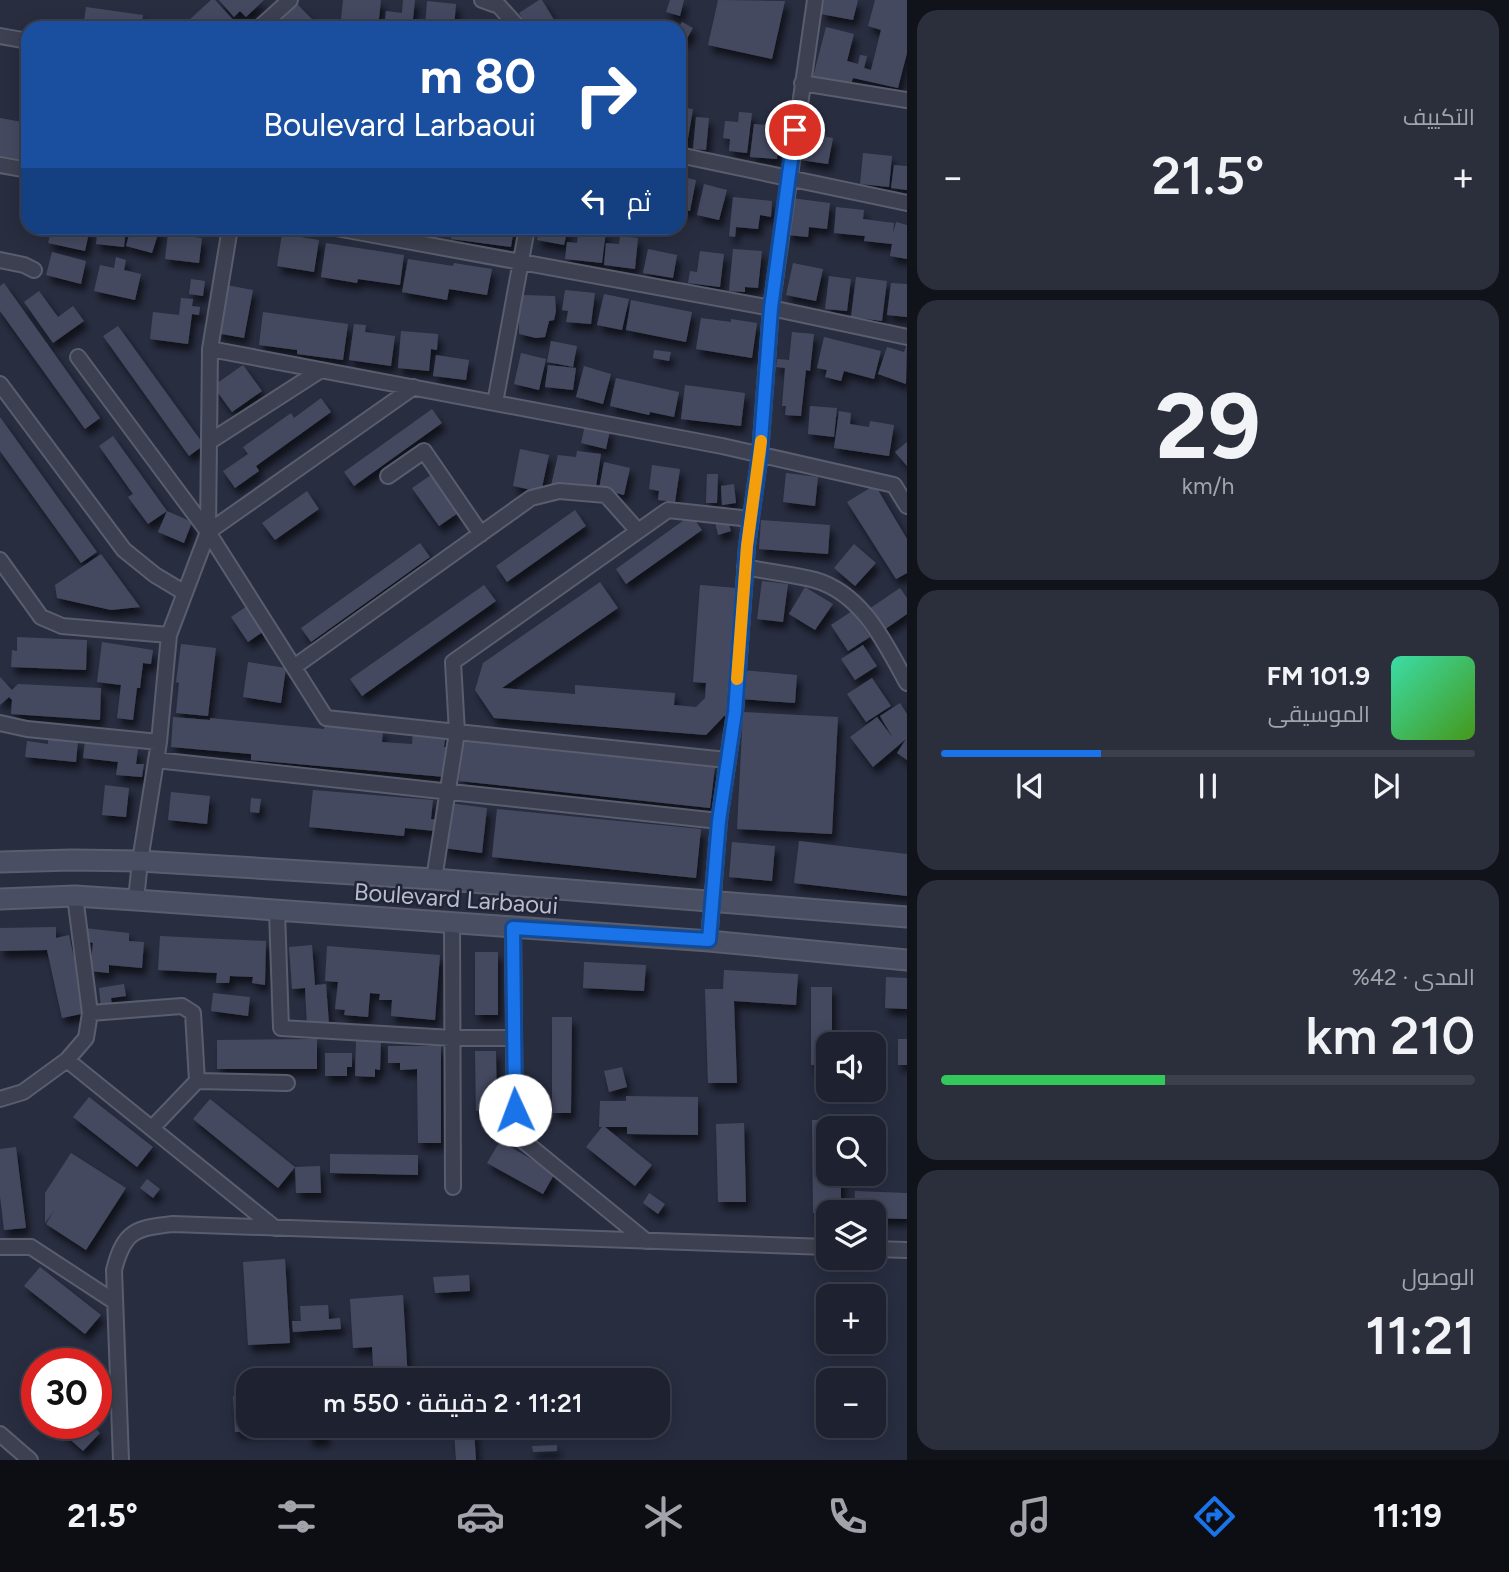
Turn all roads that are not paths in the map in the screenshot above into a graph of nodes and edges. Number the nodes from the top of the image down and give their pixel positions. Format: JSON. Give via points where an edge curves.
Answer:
{"nodes":[{"id":1,"x":290,"y":0,"type":"edge"},
{"id":2,"x":482,"y":0,"type":"edge"},
{"id":3,"x":814,"y":0,"type":"edge"},
{"id":4,"x":267,"y":21,"type":"edge"},
{"id":5,"x":513,"y":21,"type":"edge"},
{"id":6,"x":0,"y":36,"type":"edge"},
{"id":7,"x":21,"y":40,"type":"edge"},
{"id":8,"x":802,"y":83,"type":"junction"},
{"id":9,"x":907,"y":100,"type":"edge"},
{"id":10,"x":686,"y":156,"type":"edge"},
{"id":11,"x":0,"y":165,"type":"edge"},
{"id":12,"x":21,"y":169,"type":"edge"},
{"id":13,"x":788,"y":177,"type":"junction"},
{"id":14,"x":907,"y":203,"type":"edge"},
{"id":15,"x":229,"y":235,"type":"edge"},
{"id":16,"x":375,"y":235,"type":"edge"},
{"id":17,"x":526,"y":235,"type":"edge"},
{"id":18,"x":0,"y":260,"type":"edge"},
{"id":19,"x":520,"y":261,"type":"junction"},
{"id":20,"x":34,"y":270,"type":"dead end"},
{"id":21,"x":771,"y":308,"type":"junction"},
{"id":22,"x":907,"y":338,"type":"edge"},
{"id":23,"x":210,"y":349,"type":"junction"},
{"id":24,"x":78,"y":356,"type":"dead end"},
{"id":25,"x":321,"y":370,"type":"junction"},
{"id":26,"x":0,"y":384,"type":"edge"},
{"id":27,"x":414,"y":387,"type":"junction"},
{"id":28,"x":495,"y":403,"type":"junction"},
{"id":29,"x":209,"y":442,"type":"junction"},
{"id":30,"x":760,"y":454,"type":"junction"},
{"id":31,"x":388,"y":476,"type":"dead end"},
{"id":32,"x":907,"y":506,"type":"edge"},
{"id":33,"x":751,"y":519,"type":"junction"},
{"id":34,"x":208,"y":531,"type":"junction"},
{"id":35,"x":638,"y":531,"type":"junction"},
{"id":36,"x":481,"y":534,"type":"junction"},
{"id":37,"x":0,"y":561,"type":"edge"},
{"id":38,"x":745,"y":567,"type":"junction"},
{"id":39,"x":185,"y":593,"type":"junction"},
{"id":40,"x":169,"y":635,"type":"junction"},
{"id":41,"x":294,"y":667,"type":"junction"},
{"id":42,"x":905,"y":671,"type":"edge"},
{"id":43,"x":0,"y":723,"type":"edge"},
{"id":44,"x":457,"y":732,"type":"junction"},
{"id":45,"x":159,"y":742,"type":"junction"},
{"id":46,"x":156,"y":760,"type":"junction"},
{"id":47,"x":727,"y":760,"type":"junction"},
{"id":48,"x":448,"y":790,"type":"junction"},
{"id":49,"x":719,"y":821,"type":"junction"},
{"id":50,"x":140,"y":861,"type":"junction"},
{"id":51,"x":0,"y":862,"type":"edge"},
{"id":52,"x":434,"y":879,"type":"junction"},
{"id":53,"x":75,"y":896,"type":"junction"},
{"id":54,"x":0,"y":899,"type":"edge"},
{"id":55,"x":136,"y":900,"type":"junction"},
{"id":56,"x":711,"y":900,"type":"junction"},
{"id":57,"x":277,"y":911,"type":"junction"},
{"id":58,"x":907,"y":917,"type":"edge"},
{"id":59,"x":452,"y":923,"type":"junction"},
{"id":60,"x":513,"y":928,"type":"junction"},
{"id":61,"x":709,"y":940,"type":"junction"},
{"id":62,"x":907,"y":960,"type":"edge"},
{"id":63,"x":90,"y":1013,"type":"junction"},
{"id":64,"x":452,"y":1038,"type":"junction"},
{"id":65,"x":513,"y":1038,"type":"junction"},
{"id":66,"x":68,"y":1060,"type":"junction"},
{"id":67,"x":197,"y":1081,"type":"junction"},
{"id":68,"x":286,"y":1083,"type":"dead end"},
{"id":69,"x":0,"y":1099,"type":"edge"},
{"id":70,"x":152,"y":1128,"type":"junction"},
{"id":71,"x":453,"y":1187,"type":"dead end"},
{"id":72,"x":275,"y":1228,"type":"junction"},
{"id":73,"x":646,"y":1241,"type":"junction"},
{"id":74,"x":0,"y":1247,"type":"edge"},
{"id":75,"x":816,"y":1247,"type":"edge"},
{"id":76,"x":886,"y":1249,"type":"edge"},
{"id":77,"x":907,"y":1250,"type":"edge"},
{"id":78,"x":115,"y":1302,"type":"junction"},
{"id":79,"x":0,"y":1434,"type":"edge"},
{"id":80,"x":30,"y":1460,"type":"edge"},
{"id":81,"x":121,"y":1460,"type":"edge"}],
"edges":[{"from":1,"to":4,"type":"street"},
{"from":2,"to":5,"type":"street","via":[[499,6]]},
{"from":3,"to":8,"type":"street"},
{"from":6,"to":7,"type":"street"},
{"from":8,"to":9,"type":"street"},
{"from":8,"to":13,"type":"street"},
{"from":10,"to":13,"type":"street"},
{"from":11,"to":12,"type":"street"},
{"from":13,"to":14,"type":"street"},
{"from":13,"to":21,"type":"street"},
{"from":15,"to":23,"type":"street"},
{"from":16,"to":19,"type":"street"},
{"from":17,"to":19,"type":"street"},
{"from":18,"to":20,"type":"street"},
{"from":19,"to":21,"type":"street"},
{"from":19,"to":28,"type":"street"},
{"from":21,"to":22,"type":"street"},
{"from":21,"to":30,"type":"street"},
{"from":23,"to":25,"type":"street"},
{"from":23,"to":29,"type":"street"},
{"from":24,"to":34,"type":"street"},
{"from":25,"to":27,"type":"street"},
{"from":25,"to":29,"type":"street"},
{"from":26,"to":39,"type":"street","via":[[124,550]]},
{"from":27,"to":28,"type":"street"},
{"from":27,"to":34,"type":"street"},
{"from":28,"to":30,"type":"street"},
{"from":29,"to":34,"type":"street"},
{"from":30,"to":32,"type":"street","via":[[894,485]]},
{"from":30,"to":33,"type":"street"},
{"from":31,"to":36,"type":"street","via":[[424,451]]},
{"from":33,"to":35,"type":"street","via":[[668,510]]},
{"from":33,"to":38,"type":"street"},
{"from":34,"to":39,"type":"street"},
{"from":34,"to":41,"type":"street"},
{"from":35,"to":36,"type":"street","via":[[606,495],[559,491],[531,499]]},
{"from":35,"to":44,"type":"street","via":[[453,662]]},
{"from":36,"to":41,"type":"street"},
{"from":37,"to":40,"type":"street","via":[[41,617],[51,622],[100,631]]},
{"from":38,"to":42,"type":"street","via":[[817,581],[843,594],[862,610]]},
{"from":38,"to":47,"type":"street","via":[[735,712]]},
{"from":39,"to":40,"type":"street"},
{"from":40,"to":45,"type":"street"},
{"from":41,"to":44,"type":"street","via":[[326,718]]},
{"from":43,"to":45,"type":"street"},
{"from":44,"to":47,"type":"street"},
{"from":44,"to":48,"type":"street"},
{"from":45,"to":46,"type":"street"},
{"from":46,"to":48,"type":"street"},
{"from":46,"to":50,"type":"street"},
{"from":47,"to":49,"type":"street"},
{"from":48,"to":49,"type":"street"},
{"from":48,"to":52,"type":"street"},
{"from":49,"to":56,"type":"street"},
{"from":50,"to":51,"type":"main road","name":"Boulevard Larbaoui"},
{"from":50,"to":52,"type":"main road","name":"Boulevard Larbaoui"},
{"from":50,"to":55,"type":"street"},
{"from":52,"to":56,"type":"main road","name":"Boulevard Larbaoui"},
{"from":53,"to":54,"type":"main road","name":"Boulevard Larbaoui"},
{"from":53,"to":55,"type":"main road","name":"Boulevard Larbaoui"},
{"from":53,"to":63,"type":"street"},
{"from":55,"to":57,"type":"main road","name":"Boulevard Larbaoui"},
{"from":56,"to":58,"type":"main road","name":"Boulevard Larbaoui"},
{"from":56,"to":61,"type":"street"},
{"from":57,"to":59,"type":"main road","name":"Boulevard Larbaoui"},
{"from":57,"to":64,"type":"street","via":[[281,1028]]},
{"from":59,"to":60,"type":"main road","name":"Boulevard Larbaoui"},
{"from":59,"to":64,"type":"street"},
{"from":60,"to":61,"type":"main road","name":"Boulevard Larbaoui"},
{"from":60,"to":65,"type":"street"},
{"from":61,"to":62,"type":"main road","name":"Boulevard Larbaoui"},
{"from":63,"to":66,"type":"street","via":[[86,1038]]},
{"from":63,"to":67,"type":"street","via":[[182,1006],[193,1013]]},
{"from":64,"to":65,"type":"street"},
{"from":64,"to":71,"type":"street"},
{"from":65,"to":73,"type":"street","via":[[516,1134]]},
{"from":66,"to":69,"type":"street","via":[[23,1092]]},
{"from":66,"to":70,"type":"street"},
{"from":67,"to":68,"type":"street"},
{"from":67,"to":70,"type":"street"},
{"from":70,"to":72,"type":"street"},
{"from":72,"to":73,"type":"street"},
{"from":72,"to":78,"type":"street","via":[[142,1227],[119,1252],[114,1270]]},
{"from":73,"to":75,"type":"street"},
{"from":74,"to":78,"type":"street","via":[[31,1247]]},
{"from":76,"to":77,"type":"street"},
{"from":78,"to":81,"type":"street"},
{"from":79,"to":80,"type":"street"}]}
